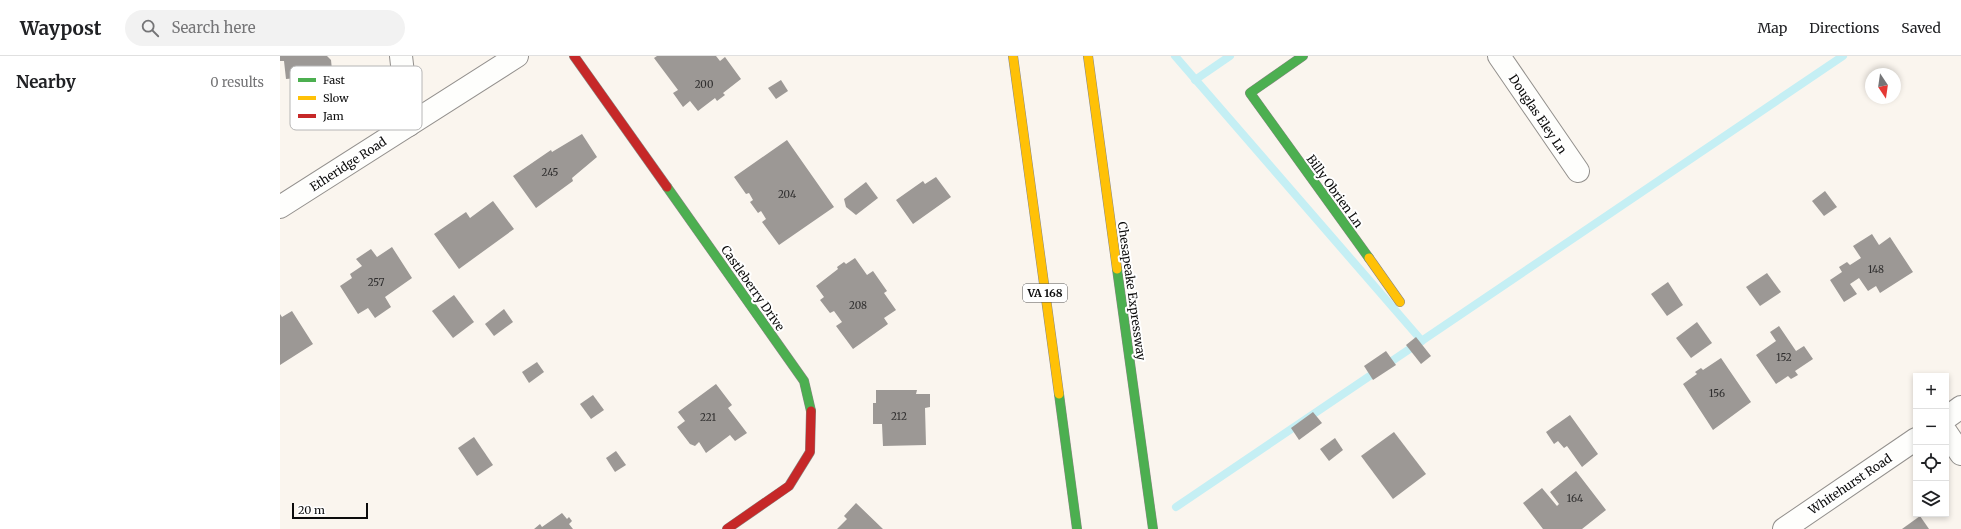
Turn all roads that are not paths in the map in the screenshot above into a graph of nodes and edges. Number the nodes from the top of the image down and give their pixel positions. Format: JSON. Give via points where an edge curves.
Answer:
{"nodes":[{"id":1,"x":401,"y":56,"type":"edge"},
{"id":2,"x":517,"y":56,"type":"edge"},
{"id":3,"x":574,"y":56,"type":"edge"},
{"id":4,"x":1013,"y":56,"type":"edge"},
{"id":5,"x":1088,"y":56,"type":"edge"},
{"id":6,"x":1303,"y":56,"type":"edge"},
{"id":7,"x":1499,"y":56,"type":"edge"},
{"id":8,"x":402,"y":66,"type":"edge"},
{"id":9,"x":422,"y":117,"type":"edge"},
{"id":10,"x":401,"y":130,"type":"edge"},
{"id":11,"x":1578,"y":171,"type":"dead end"},
{"id":12,"x":280,"y":207,"type":"edge"},
{"id":13,"x":1400,"y":302,"type":"dead end"},
{"id":14,"x":1961,"y":408,"type":"edge"},
{"id":15,"x":1949,"y":416,"type":"edge"},
{"id":16,"x":1949,"y":436,"type":"edge"},
{"id":17,"x":1913,"y":441,"type":"edge"},
{"id":18,"x":1961,"y":454,"type":"edge"},
{"id":19,"x":727,"y":529,"type":"edge"},
{"id":20,"x":1077,"y":529,"type":"edge"},
{"id":21,"x":1153,"y":529,"type":"edge"},
{"id":22,"x":1784,"y":529,"type":"edge"}],
"edges":[{"from":1,"to":8,"type":"street"},
{"from":2,"to":9,"type":"street","name":"Etheridge Road"},
{"from":3,"to":19,"type":"main road","name":"Castleberry Drive","via":[[804,380],[811,409],[810,452],[789,486]]},
{"from":4,"to":20,"type":"main road","number":"VA 168"},
{"from":5,"to":21,"type":"main road","name":"Chesapeake Expressway"},
{"from":6,"to":13,"type":"main road","name":"Billy Obrien Ln","via":[[1250,93]]},
{"from":7,"to":11,"type":"street","name":"Douglas Eley Ln"},
{"from":10,"to":12,"type":"street","name":"Etheridge Road"},
{"from":14,"to":15,"type":"street"},
{"from":16,"to":18,"type":"street"},
{"from":17,"to":22,"type":"street","name":"Whitehurst Road"}]}
